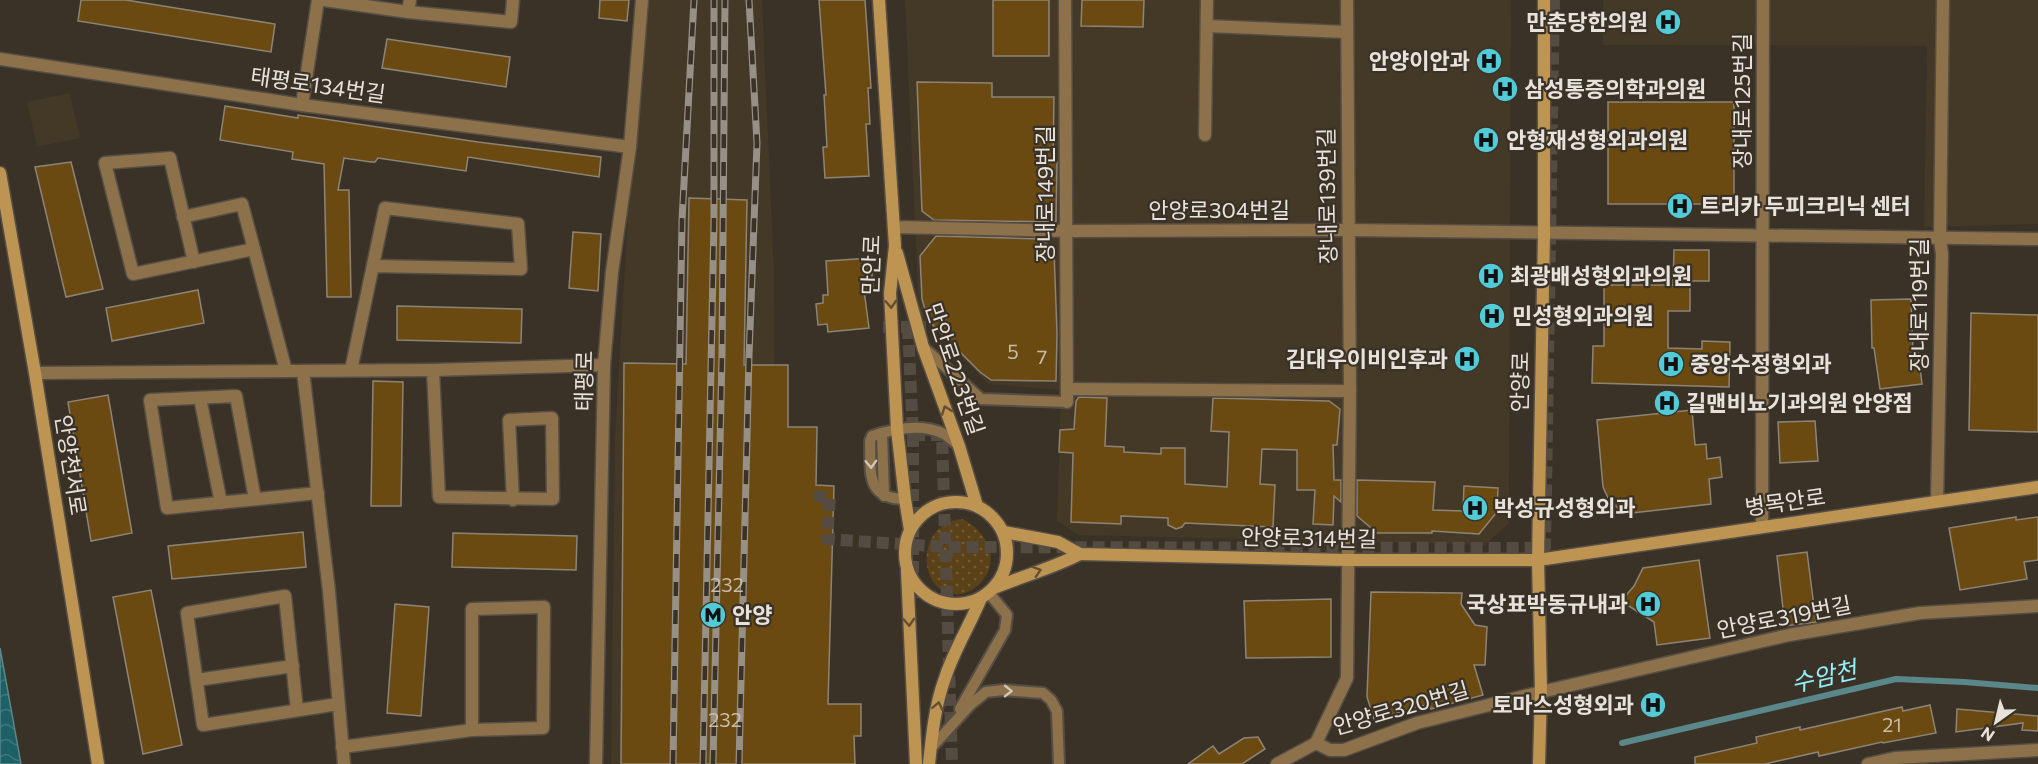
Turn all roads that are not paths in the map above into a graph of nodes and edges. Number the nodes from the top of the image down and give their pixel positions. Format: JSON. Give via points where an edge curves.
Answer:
{"nodes":[{"id":1,"x":318,"y":0,"type":"edge"},
{"id":2,"x":324,"y":0,"type":"edge"},
{"id":3,"x":513,"y":0,"type":"edge"},
{"id":4,"x":642,"y":0,"type":"edge"},
{"id":5,"x":879,"y":0,"type":"edge"},
{"id":6,"x":1065,"y":0,"type":"edge"},
{"id":7,"x":1207,"y":0,"type":"edge"},
{"id":8,"x":1347,"y":0,"type":"edge"},
{"id":9,"x":1545,"y":0,"type":"edge"},
{"id":10,"x":1763,"y":0,"type":"edge"},
{"id":11,"x":1943,"y":0,"type":"edge"},
{"id":12,"x":409,"y":6,"type":"edge"},
{"id":13,"x":1207,"y":26,"type":"junction"},
{"id":14,"x":1346,"y":32,"type":"junction"},
{"id":15,"x":0,"y":59,"type":"edge"},
{"id":16,"x":302,"y":105,"type":"junction"},
{"id":17,"x":1205,"y":135,"type":"dead end"},
{"id":18,"x":630,"y":147,"type":"junction"},
{"id":19,"x":0,"y":173,"type":"edge"},
{"id":20,"x":183,"y":217,"type":"junction"},
{"id":21,"x":894,"y":226,"type":"junction"},
{"id":22,"x":1349,"y":230,"type":"junction"},
{"id":23,"x":1067,"y":231,"type":"junction"},
{"id":24,"x":1544,"y":233,"type":"junction"},
{"id":25,"x":1762,"y":234,"type":"junction"},
{"id":26,"x":1940,"y":239,"type":"junction"},
{"id":27,"x":2038,"y":239,"type":"edge"},
{"id":28,"x":895,"y":246,"type":"junction"},
{"id":29,"x":254,"y":249,"type":"junction"},
{"id":30,"x":194,"y":262,"type":"junction"},
{"id":31,"x":373,"y":266,"type":"junction"},
{"id":32,"x":923,"y":347,"type":"junction"},
{"id":33,"x":604,"y":365,"type":"junction"},
{"id":34,"x":351,"y":370,"type":"junction"},
{"id":35,"x":433,"y":370,"type":"junction"},
{"id":36,"x":286,"y":371,"type":"junction"},
{"id":37,"x":303,"y":371,"type":"junction"},
{"id":38,"x":35,"y":373,"type":"junction"},
{"id":39,"x":1068,"y":388,"type":"junction"},
{"id":40,"x":1350,"y":391,"type":"junction"},
{"id":41,"x":200,"y":398,"type":"junction"},
{"id":42,"x":1067,"y":402,"type":"joint"},
{"id":43,"x":897,"y":429,"type":"junction"},
{"id":44,"x":959,"y":446,"type":"junction"},
{"id":45,"x":2038,"y":487,"type":"edge"},
{"id":46,"x":318,"y":493,"type":"junction"},
{"id":47,"x":255,"y":499,"type":"junction"},
{"id":48,"x":904,"y":499,"type":"junction"},
{"id":49,"x":513,"y":500,"type":"junction"},
{"id":50,"x":1937,"y":501,"type":"junction"},
{"id":51,"x":221,"y":503,"type":"junction"},
{"id":52,"x":977,"y":506,"type":"junction"},
{"id":53,"x":1762,"y":526,"type":"junction"},
{"id":54,"x":910,"y":530,"type":"junction"},
{"id":55,"x":1004,"y":532,"type":"junction"},
{"id":56,"x":1080,"y":554,"type":"junction"},
{"id":57,"x":1347,"y":560,"type":"junction"},
{"id":58,"x":1538,"y":560,"type":"junction"},
{"id":59,"x":906,"y":564,"type":"junction"},
{"id":60,"x":988,"y":593,"type":"junction"},
{"id":61,"x":2038,"y":606,"type":"edge"},
{"id":62,"x":293,"y":666,"type":"junction"},
{"id":63,"x":197,"y":680,"type":"junction"},
{"id":64,"x":1541,"y":692,"type":"junction"},
{"id":65,"x":338,"y":704,"type":"junction"},
{"id":66,"x":297,"y":710,"type":"junction"},
{"id":67,"x":951,"y":725,"type":"junction"},
{"id":68,"x":472,"y":730,"type":"junction"},
{"id":69,"x":1316,"y":743,"type":"junction"},
{"id":70,"x":342,"y":747,"type":"junction"},
{"id":71,"x":931,"y":748,"type":"junction"},
{"id":72,"x":2038,"y":750,"type":"edge"},
{"id":73,"x":98,"y":764,"type":"edge"},
{"id":74,"x":344,"y":764,"type":"edge"},
{"id":75,"x":596,"y":764,"type":"edge"},
{"id":76,"x":916,"y":764,"type":"edge"},
{"id":77,"x":928,"y":764,"type":"edge"},
{"id":78,"x":1059,"y":764,"type":"edge"},
{"id":79,"x":1277,"y":764,"type":"edge"},
{"id":80,"x":1539,"y":764,"type":"edge"},
{"id":81,"x":1868,"y":764,"type":"edge"}],
"edges":[{"from":1,"to":16,"type":"street"},
{"from":2,"to":12,"type":"street"},
{"from":3,"to":12,"type":"street","via":[[511,22]]},
{"from":4,"to":18,"type":"street","name":"태평로"},
{"from":5,"to":21,"type":"street","name":"만안로"},
{"from":6,"to":23,"type":"street","name":"장내로149번길"},
{"from":7,"to":13,"type":"street"},
{"from":8,"to":14,"type":"street","name":"장내로139번길"},
{"from":9,"to":24,"type":"street","name":"안양로"},
{"from":10,"to":25,"type":"street","name":"장내로125번길"},
{"from":11,"to":26,"type":"street","name":"장내로119번길"},
{"from":13,"to":14,"type":"street"},
{"from":13,"to":17,"type":"street"},
{"from":14,"to":22,"type":"street","name":"장내로139번길"},
{"from":15,"to":16,"type":"street","name":"태평로134번길"},
{"from":16,"to":18,"type":"street","name":"태평로134번길"},
{"from":18,"to":33,"type":"street","name":"태평로","via":[[612,272]]},
{"from":19,"to":38,"type":"street","name":"안양천서로"},
{"from":20,"to":29,"type":"street","via":[[242,204]]},
{"from":20,"to":30,"type":"street"},
{"from":20,"to":30,"type":"street","via":[[170,158],[105,163],[133,274]]},
{"from":21,"to":23,"type":"street","name":"안양로304번길"},
{"from":21,"to":28,"type":"street","name":"만안로"},
{"from":22,"to":23,"type":"street","name":"안양로304번길"},
{"from":22,"to":24,"type":"street","name":"안양로304번길"},
{"from":22,"to":40,"type":"street","name":"장내로139번길"},
{"from":23,"to":39,"type":"street","name":"장내로149번길"},
{"from":24,"to":25,"type":"street","name":"안양로304번길"},
{"from":24,"to":58,"type":"street","name":"안양로"},
{"from":25,"to":26,"type":"street","name":"안양로304번길"},
{"from":25,"to":53,"type":"street","name":"장내로125번길"},
{"from":26,"to":27,"type":"street","name":"안양로304번길"},
{"from":26,"to":50,"type":"street","name":"장내로119번길"},
{"from":28,"to":32,"type":"street","name":"만안로223번길"},
{"from":28,"to":43,"type":"street","name":"만안로","one_way":true,"via":[[890,293]]},
{"from":29,"to":30,"type":"street"},
{"from":29,"to":36,"type":"street"},
{"from":31,"to":31,"type":"street","via":[[385,208],[518,224],[521,269]]},
{"from":31,"to":34,"type":"street"},
{"from":32,"to":42,"type":"lane","via":[[981,399]]},
{"from":44,"to":32,"type":"street","name":"만안로223번길","one_way":true},
{"from":33,"to":35,"type":"street"},
{"from":33,"to":75,"type":"street","name":"태평로"},
{"from":34,"to":35,"type":"street"},
{"from":34,"to":37,"type":"street"},
{"from":35,"to":49,"type":"street","via":[[439,497]]},
{"from":36,"to":37,"type":"street"},
{"from":36,"to":38,"type":"street"},
{"from":37,"to":46,"type":"street"},
{"from":38,"to":73,"type":"street","name":"안양천서로"},
{"from":39,"to":40,"type":"street"},
{"from":39,"to":42,"type":"street","name":"장내로149번길"},
{"from":40,"to":57,"type":"street","name":"장내로139번길"},
{"from":41,"to":47,"type":"street","via":[[236,396]]},
{"from":41,"to":51,"type":"street"},
{"from":41,"to":51,"type":"street","via":[[150,400],[168,508]]},
{"from":43,"to":44,"type":"lane","via":[[943,433]]},
{"from":43,"to":48,"type":"street","name":"만안로"},
{"from":43,"to":48,"type":"lane","one_way":true,"via":[[872,436],[871,472],[878,492],[891,499]]},
{"from":44,"to":52,"type":"street","name":"만안로223번길"},
{"from":45,"to":50,"type":"street","name":"병목안로"},
{"from":46,"to":47,"type":"street"},
{"from":46,"to":65,"type":"street"},
{"from":47,"to":51,"type":"street"},
{"from":48,"to":54,"type":"street","name":"만안로"},
{"from":49,"to":49,"type":"street","via":[[553,499],[552,418],[509,420]]},
{"from":50,"to":53,"type":"street","name":"병목안로"},
{"from":52,"to":54,"type":"street","via":[[958,501],[939,504],[922,514]]},
{"from":52,"to":55,"type":"street","via":[[997,521]]},
{"from":53,"to":58,"type":"street","name":"병목안로"},
{"from":54,"to":59,"type":"street"},
{"from":55,"to":56,"type":"street","via":[[1058,542]]},
{"from":55,"to":60,"type":"street","via":[[1008,552],[1005,571]]},
{"from":56,"to":57,"type":"street","name":"안양로314번길"},
{"from":60,"to":56,"type":"street","one_way":true},
{"from":57,"to":58,"type":"street","name":"안양로314번길"},
{"from":57,"to":69,"type":"street","name":"장내로139번길","via":[[1347,678]]},
{"from":58,"to":64,"type":"street","name":"안양로"},
{"from":59,"to":60,"type":"street","via":[[927,595],[944,603],[963,604]]},
{"from":59,"to":76,"type":"street","one_way":true},
{"from":60,"to":67,"type":"lane","via":[[1007,615],[1005,630]]},
{"from":71,"to":60,"type":"street","one_way":true,"via":[[944,680],[956,649]]},
{"from":61,"to":64,"type":"street","name":"안양로319번길","via":[[1920,613],[1789,635]]},
{"from":62,"to":63,"type":"street"},
{"from":62,"to":63,"type":"street","via":[[285,596],[188,613]]},
{"from":62,"to":66,"type":"street"},
{"from":63,"to":66,"type":"street","via":[[203,725]]},
{"from":64,"to":69,"type":"street","name":"안양로320번길","via":[[1417,723],[1344,750],[1330,750]]},
{"from":64,"to":80,"type":"street","name":"안양로"},
{"from":65,"to":66,"type":"street"},
{"from":65,"to":70,"type":"street"},
{"from":67,"to":71,"type":"lane"},
{"from":67,"to":78,"type":"lane","one_way":true,"via":[[986,692],[1043,693],[1057,711]]},
{"from":68,"to":68,"type":"street","via":[[543,728],[544,607],[472,609]]},
{"from":68,"to":70,"type":"street"},
{"from":69,"to":79,"type":"street","name":"안양로320번길"},
{"from":70,"to":74,"type":"street"},
{"from":71,"to":77,"type":"street"},
{"from":72,"to":81,"type":"street","via":[[1895,758]]}]}
